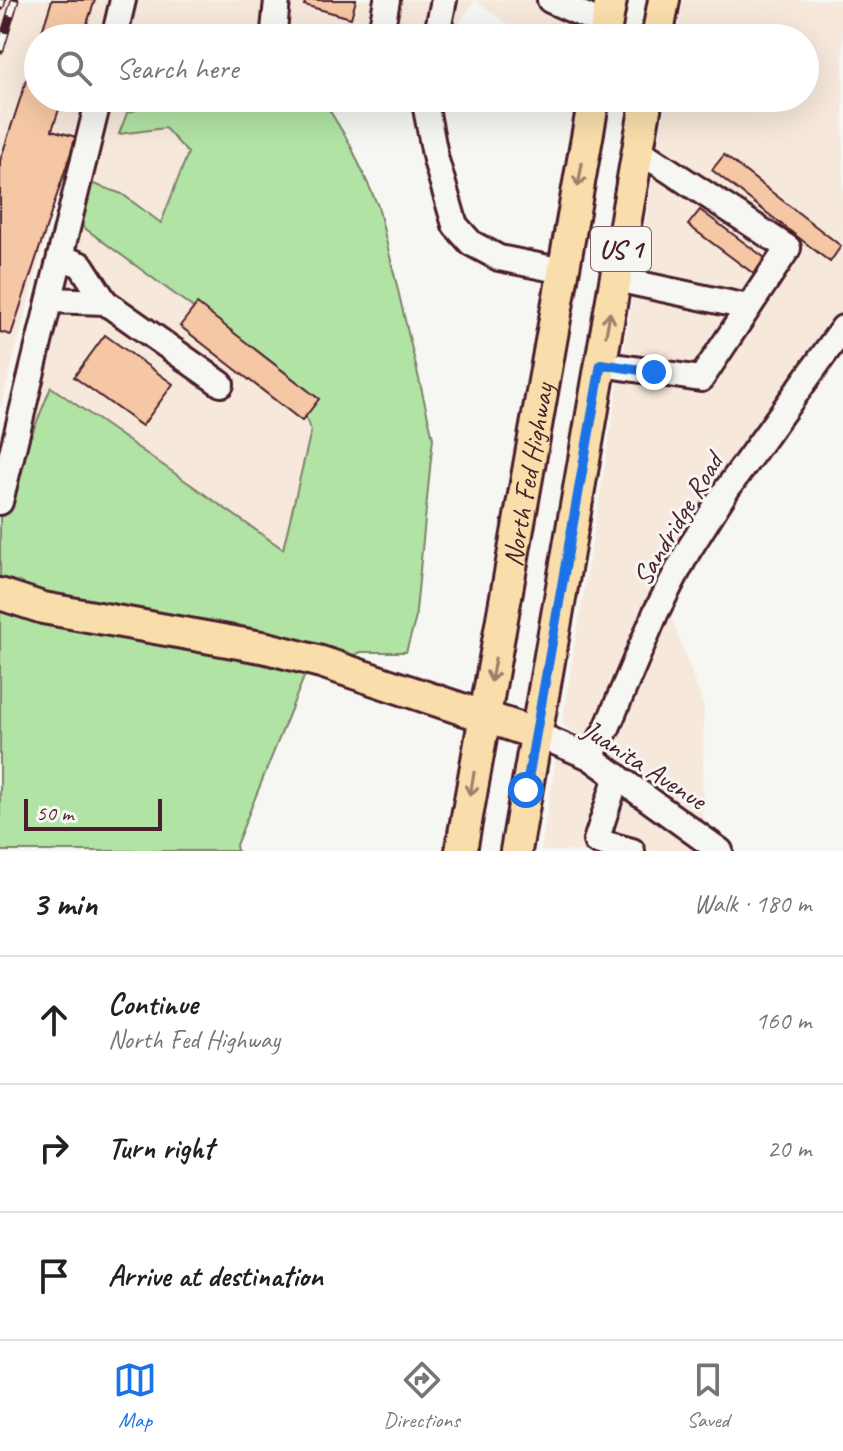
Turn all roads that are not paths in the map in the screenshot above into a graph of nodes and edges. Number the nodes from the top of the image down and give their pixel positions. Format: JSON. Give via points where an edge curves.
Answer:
{"nodes":[{"id":1,"x":123,"y":0,"type":"edge"},
{"id":2,"x":277,"y":0,"type":"edge"},
{"id":3,"x":387,"y":0,"type":"edge"},
{"id":4,"x":444,"y":0,"type":"edge"},
{"id":5,"x":550,"y":0,"type":"edge"},
{"id":6,"x":664,"y":0,"type":"edge"},
{"id":7,"x":607,"y":21,"type":"edge"},
{"id":8,"x":117,"y":24,"type":"edge"},
{"id":9,"x":275,"y":24,"type":"edge"},
{"id":10,"x":383,"y":24,"type":"edge"},
{"id":11,"x":439,"y":24,"type":"edge"},
{"id":12,"x":660,"y":24,"type":"edge"},
{"id":13,"x":96,"y":112,"type":"edge"},
{"id":14,"x":427,"y":112,"type":"edge"},
{"id":15,"x":591,"y":112,"type":"edge"},
{"id":16,"x":645,"y":112,"type":"edge"},
{"id":17,"x":638,"y":150,"type":"junction"},
{"id":18,"x":60,"y":257,"type":"junction"},
{"id":19,"x":563,"y":271,"type":"junction"},
{"id":20,"x":616,"y":279,"type":"junction"},
{"id":21,"x":50,"y":300,"type":"junction"},
{"id":22,"x":105,"y":302,"type":"junction"},
{"id":23,"x":747,"y":307,"type":"junction"},
{"id":24,"x":843,"y":328,"type":"edge"},
{"id":25,"x":601,"y":364,"type":"junction"},
{"id":26,"x":221,"y":384,"type":"dead end"},
{"id":27,"x":0,"y":502,"type":"edge"},
{"id":28,"x":0,"y":594,"type":"edge"},
{"id":29,"x":484,"y":717,"type":"junction"},
{"id":30,"x":534,"y":733,"type":"junction"},
{"id":31,"x":590,"y":757,"type":"junction"},
{"id":32,"x":617,"y":776,"type":"junction"},
{"id":33,"x":706,"y":846,"type":"edge"},
{"id":34,"x":461,"y":851,"type":"edge"},
{"id":35,"x":516,"y":851,"type":"edge"},
{"id":36,"x":632,"y":851,"type":"edge"}],
"edges":[{"from":1,"to":8,"type":"street"},
{"from":2,"to":9,"type":"street"},
{"from":3,"to":10,"type":"street"},
{"from":4,"to":11,"type":"street"},
{"from":5,"to":7,"type":"street"},
{"from":6,"to":12,"type":"main road"},
{"from":13,"to":18,"type":"street"},
{"from":14,"to":19,"type":"street","via":[[455,225],[471,243],[499,258]]},
{"from":15,"to":19,"type":"main road","name":"North Fed Highway","number":"US 1","one_way":true},
{"from":16,"to":17,"type":"main road","name":"North Fed Highway","number":"US 1"},
{"from":17,"to":20,"type":"main road","name":"North Fed Highway","number":"US 1"},
{"from":17,"to":23,"type":"street","via":[[788,248]]},
{"from":18,"to":21,"type":"street"},
{"from":18,"to":22,"type":"street","via":[[81,265]]},
{"from":19,"to":29,"type":"main road","name":"North Fed Highway","number":"US 1","one_way":true},
{"from":20,"to":23,"type":"street"},
{"from":25,"to":20,"type":"main road","name":"North Fed Highway","number":"US 1","one_way":true},
{"from":21,"to":22,"type":"street"},
{"from":21,"to":27,"type":"street"},
{"from":22,"to":26,"type":"street"},
{"from":23,"to":25,"type":"street","via":[[701,379]]},
{"from":24,"to":31,"type":"street","name":"Sandridge Road","via":[[688,551]]},
{"from":25,"to":30,"type":"main road","name":"North Fed Highway","number":"US 1"},
{"from":28,"to":29,"type":"main road","via":[[43,608],[267,648]]},
{"from":29,"to":30,"type":"main road"},
{"from":29,"to":34,"type":"main road","name":"North Fed Highway","number":"US 1","one_way":true},
{"from":30,"to":31,"type":"street","name":"Juanita Avenue"},
{"from":30,"to":35,"type":"main road","name":"North Fed Highway","number":"US 1"},
{"from":31,"to":32,"type":"street","name":"Juanita Avenue"},
{"from":32,"to":33,"type":"street","name":"Juanita Avenue"},
{"from":32,"to":36,"type":"street","via":[[596,841]]}]}
